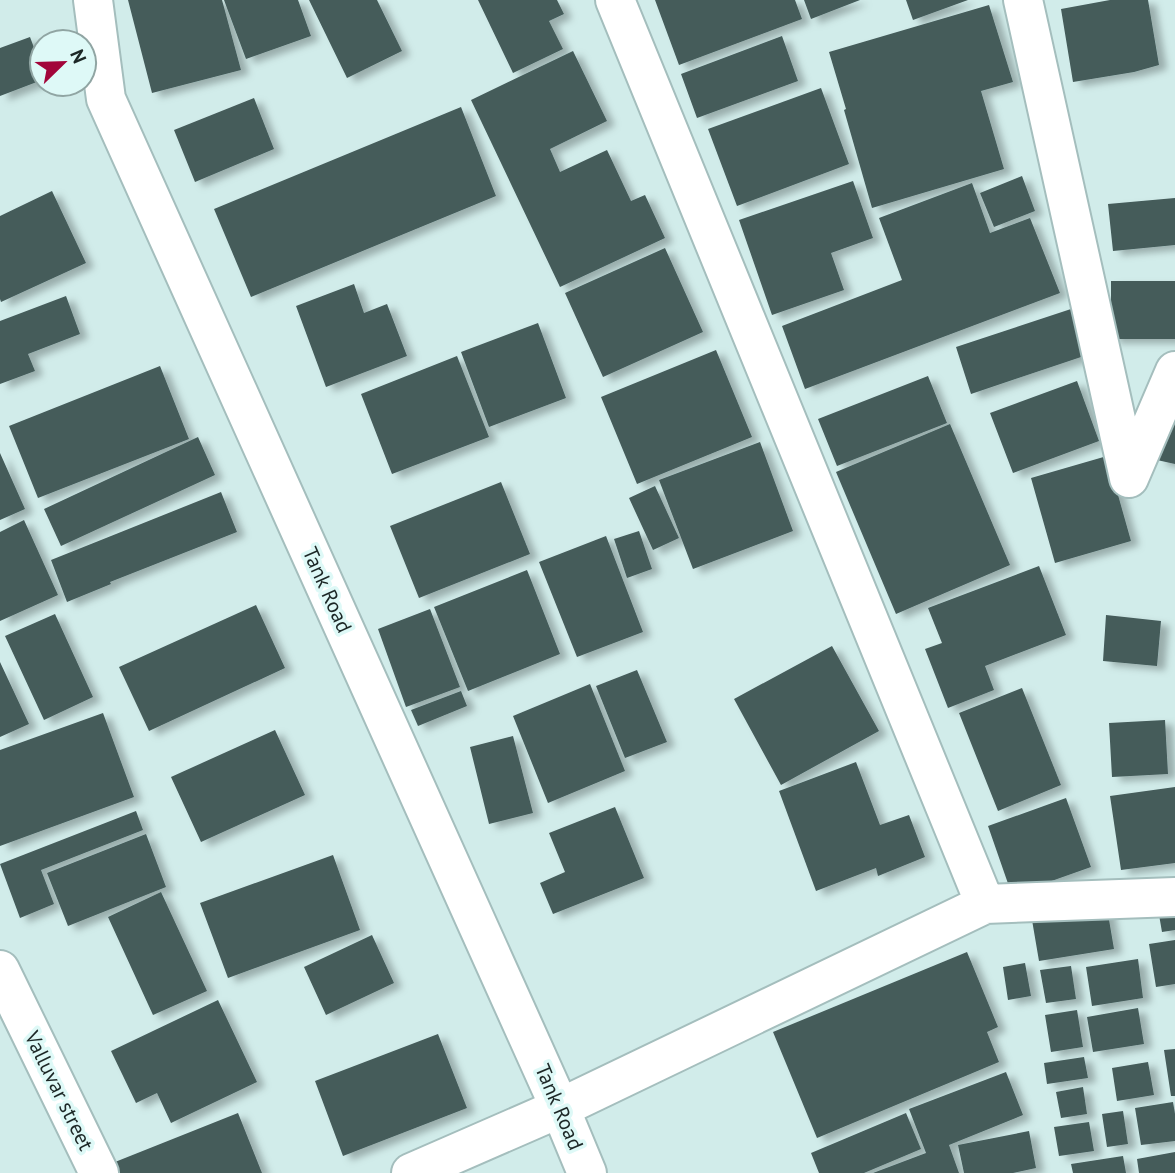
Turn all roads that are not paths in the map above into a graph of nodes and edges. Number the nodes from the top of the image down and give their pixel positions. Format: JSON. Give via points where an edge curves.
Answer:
{"nodes":[{"id":1,"x":93,"y":0,"type":"edge"},
{"id":2,"x":615,"y":0,"type":"edge"},
{"id":3,"x":1023,"y":0,"type":"edge"},
{"id":4,"x":1175,"y":371,"type":"edge"},
{"id":5,"x":1175,"y":897,"type":"edge"},
{"id":6,"x":985,"y":904,"type":"junction"},
{"id":7,"x":0,"y":970,"type":"edge"},
{"id":8,"x":560,"y":1108,"type":"junction"},
{"id":9,"x":99,"y":1173,"type":"edge"},
{"id":10,"x":411,"y":1173,"type":"edge"},
{"id":11,"x":587,"y":1173,"type":"edge"}],
"edges":[{"from":1,"to":8,"type":"street","name":"Tank Road","via":[[106,99]]},
{"from":2,"to":6,"type":"street"},
{"from":3,"to":4,"type":"street","via":[[1129,478]]},
{"from":5,"to":6,"type":"street"},
{"from":6,"to":8,"type":"street"},
{"from":7,"to":9,"type":"street","name":"Valluvar street"},
{"from":8,"to":10,"type":"street"},
{"from":8,"to":11,"type":"street","name":"Tank Road"}]}
